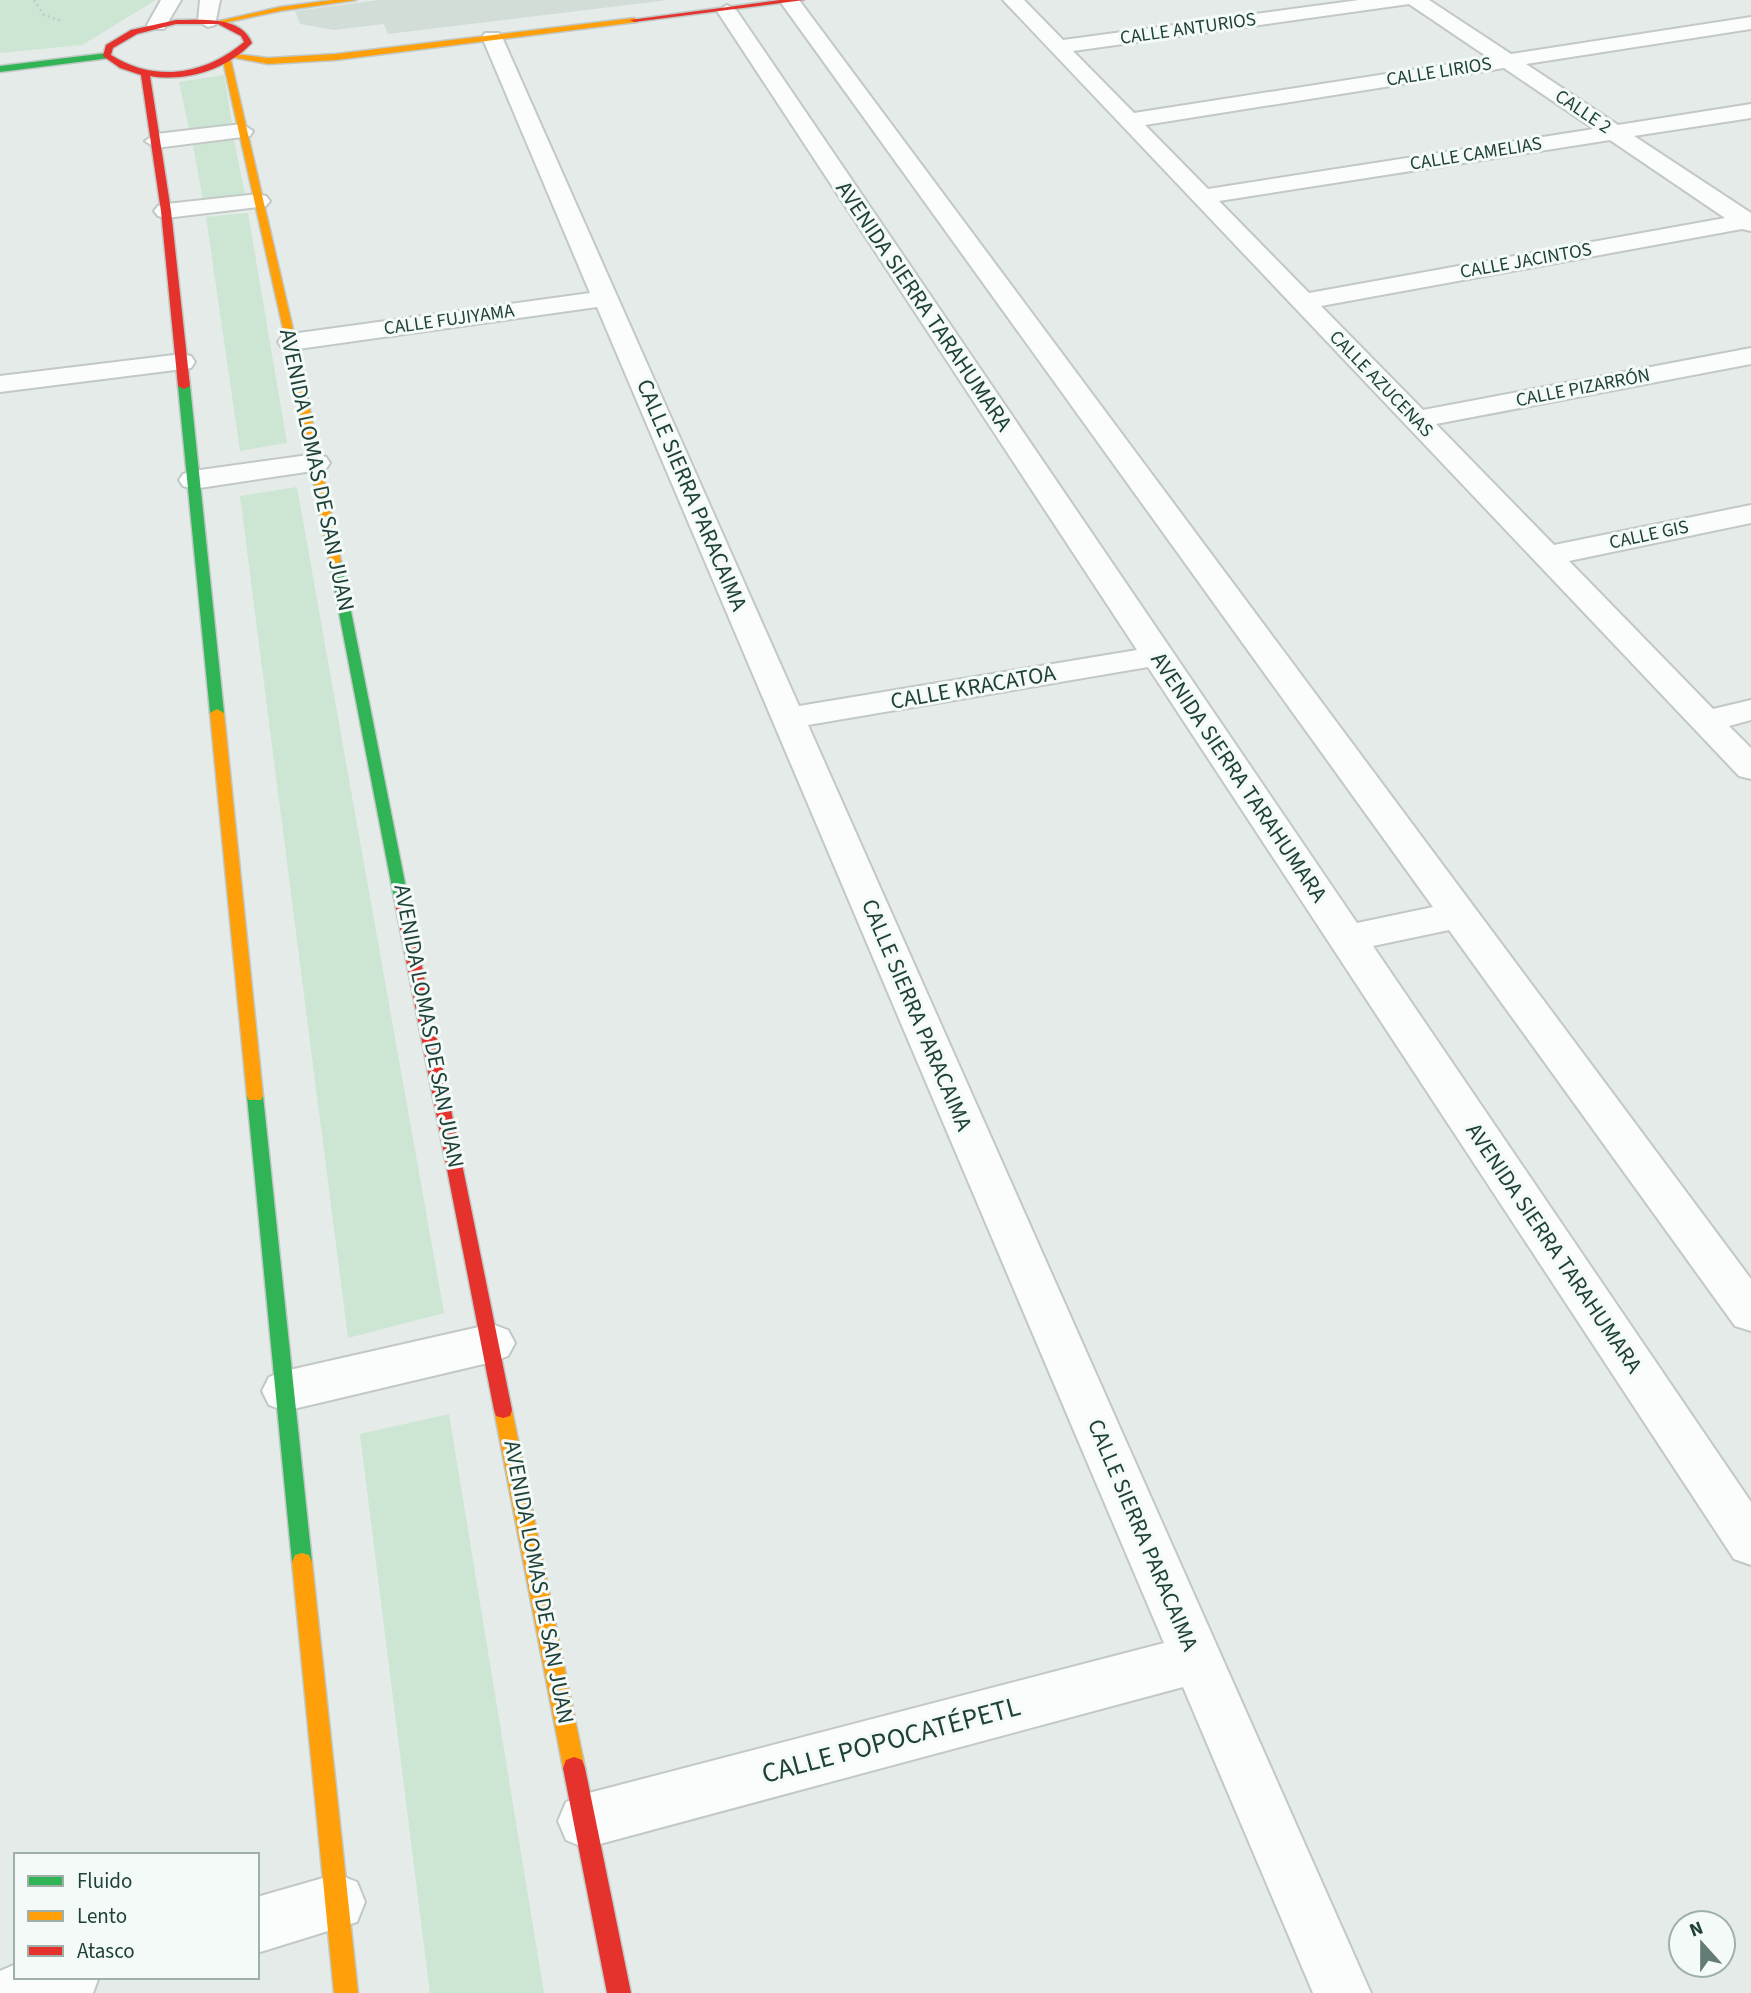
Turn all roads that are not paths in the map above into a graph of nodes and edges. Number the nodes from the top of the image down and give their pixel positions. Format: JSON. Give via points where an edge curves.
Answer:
{"nodes":[{"id":1,"x":171,"y":0,"type":"edge"},
{"id":2,"x":210,"y":0,"type":"edge"},
{"id":3,"x":352,"y":0,"type":"edge"},
{"id":4,"x":1013,"y":0,"type":"edge"},
{"id":5,"x":1403,"y":0,"type":"edge"},
{"id":6,"x":1416,"y":0,"type":"edge"},
{"id":7,"x":793,"y":1,"type":"edge"},
{"id":8,"x":727,"y":11,"type":"junction"},
{"id":9,"x":214,"y":22,"type":"junction"},
{"id":10,"x":1751,"y":23,"type":"edge"},
{"id":11,"x":157,"y":25,"type":"junction"},
{"id":12,"x":492,"y":37,"type":"junction"},
{"id":13,"x":1056,"y":47,"type":"junction"},
{"id":14,"x":107,"y":56,"type":"junction"},
{"id":15,"x":231,"y":59,"type":"junction"},
{"id":16,"x":1507,"y":61,"type":"junction"},
{"id":17,"x":0,"y":69,"type":"edge"},
{"id":18,"x":145,"y":73,"type":"junction"},
{"id":19,"x":1751,"y":111,"type":"edge"},
{"id":20,"x":1127,"y":121,"type":"junction"},
{"id":21,"x":242,"y":131,"type":"junction"},
{"id":22,"x":1614,"y":132,"type":"junction"},
{"id":23,"x":156,"y":141,"type":"junction"},
{"id":24,"x":1200,"y":197,"type":"junction"},
{"id":25,"x":258,"y":201,"type":"junction"},
{"id":26,"x":166,"y":211,"type":"junction"},
{"id":27,"x":1750,"y":222,"type":"edge"},
{"id":28,"x":606,"y":298,"type":"junction"},
{"id":29,"x":1302,"y":302,"type":"junction"},
{"id":30,"x":291,"y":342,"type":"junction"},
{"id":31,"x":1751,"y":356,"type":"edge"},
{"id":32,"x":182,"y":362,"type":"junction"},
{"id":33,"x":0,"y":384,"type":"edge"},
{"id":34,"x":1415,"y":420,"type":"junction"},
{"id":35,"x":316,"y":463,"type":"junction"},
{"id":36,"x":193,"y":480,"type":"junction"},
{"id":37,"x":1751,"y":514,"type":"edge"},
{"id":38,"x":1547,"y":556,"type":"junction"},
{"id":39,"x":1158,"y":656,"type":"junction"},
{"id":40,"x":1751,"y":710,"type":"edge"},
{"id":41,"x":789,"y":718,"type":"junction"},
{"id":42,"x":1706,"y":721,"type":"junction"},
{"id":43,"x":1751,"y":768,"type":"edge"},
{"id":44,"x":1459,"y":915,"type":"junction"},
{"id":45,"x":1346,"y":938,"type":"junction"},
{"id":46,"x":1751,"y":1313,"type":"edge"},
{"id":47,"x":492,"y":1343,"type":"junction"},
{"id":48,"x":285,"y":1391,"type":"junction"},
{"id":49,"x":1751,"y":1543,"type":"edge"},
{"id":50,"x":1197,"y":1658,"type":"junction"},
{"id":51,"x":586,"y":1821,"type":"junction"},
{"id":52,"x":337,"y":1902,"type":"junction"},
{"id":53,"x":259,"y":1924,"type":"edge"},
{"id":54,"x":64,"y":1979,"type":"edge"},
{"id":55,"x":15,"y":1993,"type":"edge"},
{"id":56,"x":346,"y":1993,"type":"edge"},
{"id":57,"x":619,"y":1993,"type":"edge"},
{"id":58,"x":1342,"y":1993,"type":"edge"}],
"edges":[{"from":1,"to":11,"type":"street"},
{"from":2,"to":9,"type":"street"},
{"from":3,"to":9,"type":"street"},
{"from":4,"to":13,"type":"street","name":"CALLE AZUCENAS"},
{"from":5,"to":13,"type":"street","name":"CALLE ANTURIOS"},
{"from":6,"to":16,"type":"street","name":"CALLE 2"},
{"from":7,"to":8,"type":"street"},
{"from":7,"to":44,"type":"street"},
{"from":8,"to":12,"type":"street"},
{"from":8,"to":39,"type":"street","name":"AVENIDA SIERRA TARAHUMARA"},
{"from":9,"to":11,"type":"street"},
{"from":9,"to":15,"type":"street","name":"AVENIDA LOMAS DE SAN JUAN","via":[[245,35],[248,43]]},
{"from":10,"to":16,"type":"street","name":"CALLE LIRIOS"},
{"from":11,"to":14,"type":"street","via":[[120,39],[109,47]]},
{"from":12,"to":15,"type":"street","via":[[298,60]]},
{"from":12,"to":28,"type":"street","name":"CALLE SIERRA PARACAIMA"},
{"from":13,"to":20,"type":"street","name":"CALLE AZUCENAS"},
{"from":14,"to":17,"type":"street"},
{"from":14,"to":18,"type":"street","via":[[126,70]]},
{"from":15,"to":18,"type":"street","via":[[192,71]]},
{"from":15,"to":21,"type":"street","name":"AVENIDA LOMAS DE SAN JUAN"},
{"from":16,"to":20,"type":"street","name":"CALLE LIRIOS"},
{"from":16,"to":22,"type":"street","name":"CALLE 2"},
{"from":18,"to":23,"type":"street"},
{"from":19,"to":22,"type":"street","name":"CALLE CAMELIAS"},
{"from":20,"to":24,"type":"street","name":"CALLE AZUCENAS"},
{"from":21,"to":23,"type":"street"},
{"from":21,"to":25,"type":"street","name":"AVENIDA LOMAS DE SAN JUAN"},
{"from":22,"to":24,"type":"street","name":"CALLE CAMELIAS"},
{"from":22,"to":27,"type":"street","name":"CALLE 2"},
{"from":23,"to":26,"type":"street"},
{"from":24,"to":29,"type":"street","name":"CALLE AZUCENAS"},
{"from":25,"to":26,"type":"street"},
{"from":25,"to":30,"type":"street","name":"AVENIDA LOMAS DE SAN JUAN"},
{"from":26,"to":32,"type":"street"},
{"from":27,"to":29,"type":"street","name":"CALLE JACINTOS"},
{"from":28,"to":30,"type":"street","name":"CALLE FUJIYAMA"},
{"from":28,"to":41,"type":"street","name":"CALLE SIERRA PARACAIMA"},
{"from":29,"to":34,"type":"street","name":"CALLE AZUCENAS"},
{"from":30,"to":35,"type":"street","name":"AVENIDA LOMAS DE SAN JUAN"},
{"from":31,"to":34,"type":"street","name":"CALLE PIZARRÓN"},
{"from":32,"to":33,"type":"street"},
{"from":32,"to":36,"type":"street"},
{"from":34,"to":38,"type":"street","name":"CALLE AZUCENAS"},
{"from":35,"to":36,"type":"street"},
{"from":35,"to":47,"type":"street","name":"AVENIDA LOMAS DE SAN JUAN"},
{"from":36,"to":48,"type":"street"},
{"from":37,"to":38,"type":"street","name":"CALLE GIS"},
{"from":38,"to":42,"type":"street","name":"CALLE AZUCENAS"},
{"from":39,"to":41,"type":"street","name":"CALLE KRACATOA"},
{"from":39,"to":45,"type":"street","name":"AVENIDA SIERRA TARAHUMARA"},
{"from":40,"to":42,"type":"street"},
{"from":41,"to":50,"type":"street","name":"CALLE SIERRA PARACAIMA"},
{"from":42,"to":43,"type":"street","name":"CALLE AZUCENAS"},
{"from":44,"to":45,"type":"street"},
{"from":44,"to":46,"type":"street"},
{"from":45,"to":49,"type":"street","name":"AVENIDA SIERRA TARAHUMARA"},
{"from":47,"to":48,"type":"street"},
{"from":47,"to":51,"type":"street","name":"AVENIDA LOMAS DE SAN JUAN"},
{"from":48,"to":52,"type":"street"},
{"from":50,"to":51,"type":"street","name":"CALLE POPOCATÉPETL"},
{"from":50,"to":58,"type":"street","name":"CALLE SIERRA PARACAIMA"},
{"from":51,"to":57,"type":"street","name":"AVENIDA LOMAS DE SAN JUAN"},
{"from":52,"to":53,"type":"street"},
{"from":52,"to":56,"type":"street"},
{"from":54,"to":55,"type":"street"}]}
